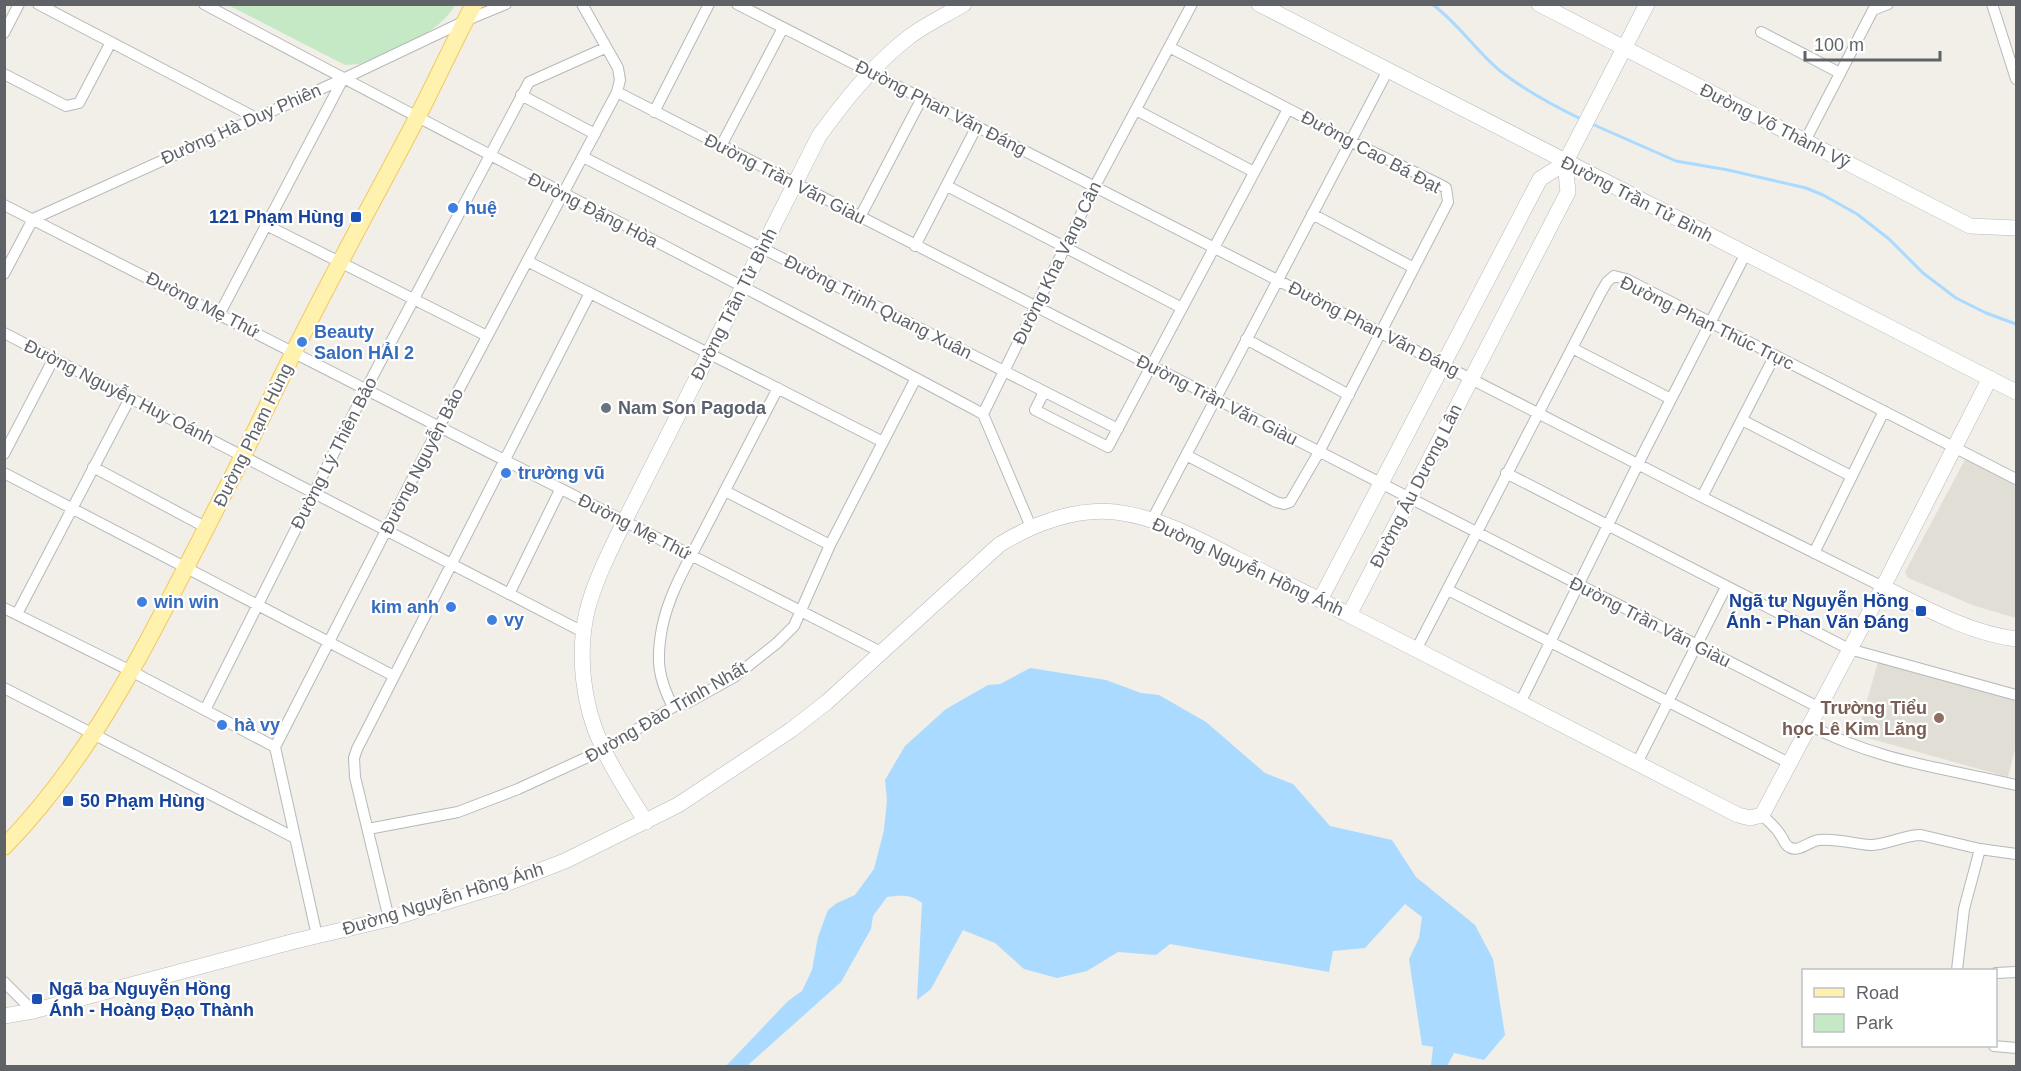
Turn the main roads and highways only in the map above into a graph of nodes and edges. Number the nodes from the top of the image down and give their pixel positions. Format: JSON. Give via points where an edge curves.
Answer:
{"nodes":[{"id":1,"x":474,"y":4,"type":"edge"},
{"id":2,"x":4,"y":847,"type":"edge"}],
"edges":[{"from":1,"to":2,"type":"main road","name":"Đường Phạm Hùng","via":[[131,671],[58,787]]}]}
